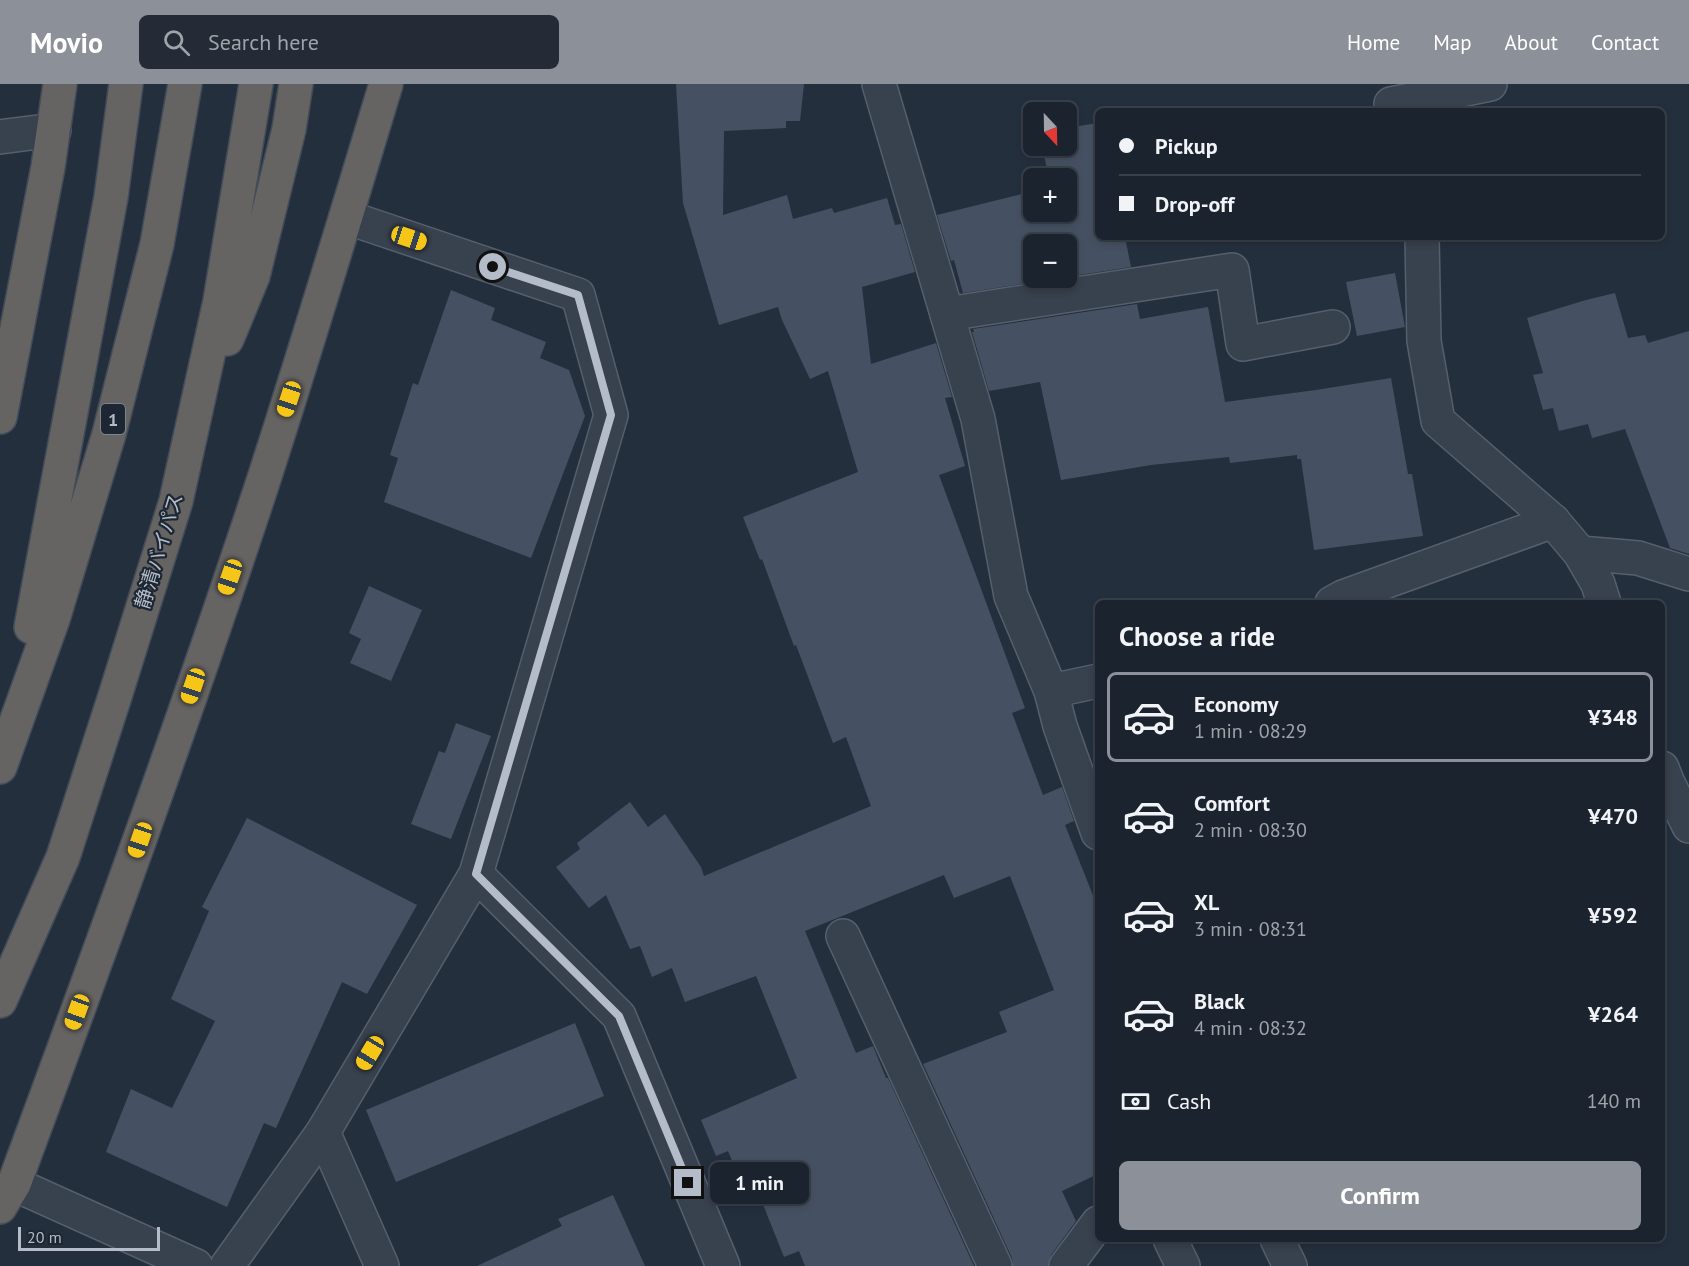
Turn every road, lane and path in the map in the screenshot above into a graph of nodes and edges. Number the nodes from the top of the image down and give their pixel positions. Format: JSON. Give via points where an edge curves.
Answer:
{"nodes":[{"id":1,"x":60,"y":84,"type":"edge"},
{"id":2,"x":126,"y":84,"type":"edge"},
{"id":3,"x":185,"y":84,"type":"edge"},
{"id":4,"x":256,"y":84,"type":"edge"},
{"id":5,"x":296,"y":84,"type":"edge"},
{"id":6,"x":386,"y":84,"type":"edge"},
{"id":7,"x":879,"y":84,"type":"edge"},
{"id":8,"x":1490,"y":84,"type":"edge"},
{"id":9,"x":1389,"y":100,"type":"edge"},
{"id":10,"x":54,"y":130,"type":"junction"},
{"id":11,"x":0,"y":137,"type":"edge"},
{"id":12,"x":346,"y":217,"type":"junction"},
{"id":13,"x":1422,"y":240,"type":"edge"},
{"id":14,"x":947,"y":314,"type":"junction"},
{"id":15,"x":1333,"y":327,"type":"dead end"},
{"id":16,"x":0,"y":417,"type":"edge"},
{"id":17,"x":194,"y":418,"type":"junction"},
{"id":18,"x":1553,"y":521,"type":"junction"},
{"id":19,"x":1580,"y":553,"type":"junction"},
{"id":20,"x":1689,"y":574,"type":"edge"},
{"id":21,"x":1337,"y":600,"type":"edge"},
{"id":22,"x":1603,"y":600,"type":"edge"},
{"id":23,"x":1095,"y":682,"type":"edge"},
{"id":24,"x":1051,"y":691,"type":"junction"},
{"id":25,"x":4,"y":757,"type":"edge"},
{"id":26,"x":1665,"y":776,"type":"edge"},
{"id":27,"x":1095,"y":825,"type":"edge"},
{"id":28,"x":1689,"y":826,"type":"edge"},
{"id":29,"x":476,"y":874,"type":"junction"},
{"id":30,"x":843,"y":936,"type":"dead end"},
{"id":31,"x":0,"y":1001,"type":"edge"},
{"id":32,"x":323,"y":1132,"type":"junction"},
{"id":33,"x":7,"y":1196,"type":"edge"},
{"id":34,"x":1095,"y":1227,"type":"edge"},
{"id":35,"x":1171,"y":1242,"type":"edge"},
{"id":36,"x":1278,"y":1242,"type":"edge"},
{"id":37,"x":196,"y":1266,"type":"edge"},
{"id":38,"x":227,"y":1266,"type":"edge"},
{"id":39,"x":382,"y":1266,"type":"edge"},
{"id":40,"x":723,"y":1266,"type":"edge"},
{"id":41,"x":995,"y":1266,"type":"edge"},
{"id":42,"x":1066,"y":1266,"type":"edge"},
{"id":43,"x":1183,"y":1266,"type":"edge"},
{"id":44,"x":1290,"y":1266,"type":"edge"}],
"edges":[{"from":1,"to":10,"type":"highway"},
{"from":2,"to":25,"type":"highway","via":[[109,209]]},
{"from":3,"to":25,"type":"highway","number":"1","via":[[157,244],[109,434],[53,619]]},
{"from":4,"to":17,"type":"highway","name":"静清バイパス","via":[[220,301]]},
{"from":5,"to":17,"type":"highway","via":[[289,129],[253,276]]},
{"from":6,"to":12,"type":"highway"},
{"from":7,"to":14,"type":"street"},
{"from":8,"to":9,"type":"street"},
{"from":10,"to":11,"type":"street"},
{"from":10,"to":16,"type":"highway"},
{"from":12,"to":29,"type":"street","via":[[578,295],[611,415]]},
{"from":12,"to":33,"type":"highway","via":[[260,490],[125,884]]},
{"from":13,"to":18,"type":"street","via":[[1424,341],[1438,421]]},
{"from":14,"to":15,"type":"street","via":[[1232,270],[1243,344]]},
{"from":14,"to":24,"type":"street","via":[[978,419],[1011,596]]},
{"from":17,"to":31,"type":"highway","name":"静清バイパス","via":[[176,501],[63,857]]},
{"from":18,"to":19,"type":"street"},
{"from":18,"to":21,"type":"street"},
{"from":19,"to":20,"type":"street","via":[[1638,558]]},
{"from":19,"to":22,"type":"street"},
{"from":23,"to":24,"type":"street"},
{"from":24,"to":27,"type":"street"},
{"from":26,"to":28,"type":"street"},
{"from":29,"to":32,"type":"street"},
{"from":29,"to":40,"type":"street","via":[[619,1016]]},
{"from":30,"to":41,"type":"street"},
{"from":32,"to":38,"type":"street"},
{"from":32,"to":39,"type":"street"},
{"from":33,"to":37,"type":"street"},
{"from":34,"to":42,"type":"street"},
{"from":35,"to":43,"type":"street"},
{"from":36,"to":44,"type":"street"}]}
